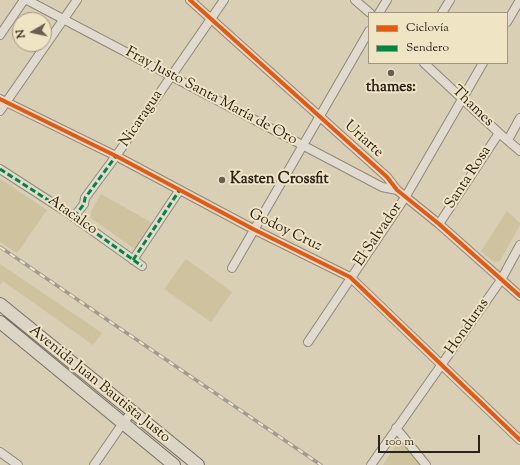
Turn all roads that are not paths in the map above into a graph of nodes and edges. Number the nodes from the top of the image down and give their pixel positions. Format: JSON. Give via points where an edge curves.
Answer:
{"nodes":[{"id":1,"x":26,"y":0,"type":"edge"},
{"id":2,"x":77,"y":0,"type":"edge"},
{"id":3,"x":190,"y":0,"type":"edge"},
{"id":4,"x":224,"y":0,"type":"edge"},
{"id":5,"x":355,"y":0,"type":"edge"},
{"id":6,"x":387,"y":0,"type":"edge"},
{"id":7,"x":450,"y":0,"type":"edge"},
{"id":8,"x":520,"y":0,"type":"edge"},
{"id":9,"x":369,"y":12,"type":"edge"},
{"id":10,"x":380,"y":12,"type":"edge"},
{"id":11,"x":443,"y":12,"type":"edge"},
{"id":12,"x":64,"y":19,"type":"junction"},
{"id":13,"x":211,"y":19,"type":"junction"},
{"id":14,"x":508,"y":20,"type":"edge"},
{"id":15,"x":368,"y":33,"type":"edge"},
{"id":16,"x":0,"y":35,"type":"edge"},
{"id":17,"x":425,"y":64,"type":"edge"},
{"id":18,"x":482,"y":64,"type":"edge"},
{"id":19,"x":171,"y":76,"type":"junction"},
{"id":20,"x":462,"y":98,"type":"junction"},
{"id":21,"x":3,"y":100,"type":"edge"},
{"id":22,"x":0,"y":111,"type":"edge"},
{"id":23,"x":320,"y":117,"type":"junction"},
{"id":24,"x":520,"y":118,"type":"edge"},
{"id":25,"x":498,"y":133,"type":"junction"},
{"id":26,"x":508,"y":140,"type":"junction"},
{"id":27,"x":304,"y":145,"type":"junction"},
{"id":28,"x":520,"y":151,"type":"edge"},
{"id":29,"x":116,"y":156,"type":"junction"},
{"id":30,"x":0,"y":169,"type":"edge"},
{"id":31,"x":397,"y":190,"type":"junction"},
{"id":32,"x":180,"y":191,"type":"junction"},
{"id":33,"x":406,"y":196,"type":"junction"},
{"id":34,"x":74,"y":217,"type":"junction"},
{"id":35,"x":439,"y":224,"type":"junction"},
{"id":36,"x":255,"y":230,"type":"junction"},
{"id":37,"x":520,"y":245,"type":"edge"},
{"id":38,"x":133,"y":260,"type":"junction"},
{"id":39,"x":142,"y":266,"type":"dead end"},
{"id":40,"x":232,"y":268,"type":"dead end"},
{"id":41,"x":350,"y":277,"type":"junction"},
{"id":42,"x":501,"y":280,"type":"junction"},
{"id":43,"x":520,"y":296,"type":"edge"},
{"id":44,"x":5,"y":308,"type":"edge"},
{"id":45,"x":0,"y":323,"type":"edge"},
{"id":46,"x":308,"y":342,"type":"dead end"},
{"id":47,"x":442,"y":365,"type":"junction"},
{"id":48,"x":132,"y":412,"type":"junction"},
{"id":49,"x":123,"y":423,"type":"junction"},
{"id":50,"x":396,"y":428,"type":"junction"},
{"id":51,"x":520,"y":440,"type":"edge"},
{"id":52,"x":0,"y":452,"type":"edge"},
{"id":53,"x":18,"y":465,"type":"edge"},
{"id":54,"x":94,"y":465,"type":"edge"},
{"id":55,"x":174,"y":465,"type":"edge"},
{"id":56,"x":198,"y":465,"type":"edge"},
{"id":57,"x":371,"y":465,"type":"edge"},
{"id":58,"x":426,"y":465,"type":"edge"}],
"edges":[{"from":1,"to":12,"type":"street","name":"Fray Justo Santa María de Oro"},
{"from":1,"to":16,"type":"street"},
{"from":2,"to":12,"type":"street"},
{"from":3,"to":13,"type":"street","name":"Uriarte"},
{"from":4,"to":13,"type":"street","name":"Nicaragua"},
{"from":5,"to":9,"type":"street"},
{"from":6,"to":10,"type":"street"},
{"from":7,"to":11,"type":"street"},
{"from":8,"to":14,"type":"street"},
{"from":12,"to":19,"type":"street","name":"Fray Justo Santa María de Oro"},
{"from":12,"to":21,"type":"street"},
{"from":13,"to":19,"type":"street","name":"Nicaragua"},
{"from":13,"to":23,"type":"street","name":"Uriarte"},
{"from":15,"to":23,"type":"street"},
{"from":17,"to":20,"type":"street","name":"Thames"},
{"from":18,"to":20,"type":"street","name":"El Salvador"},
{"from":19,"to":27,"type":"street","name":"Fray Justo Santa María de Oro"},
{"from":19,"to":29,"type":"street","name":"Nicaragua"},
{"from":20,"to":25,"type":"street","name":"Thames"},
{"from":20,"to":33,"type":"street","name":"El Salvador"},
{"from":21,"to":22,"type":"street"},
{"from":21,"to":29,"type":"street","name":"Godoy Cruz"},
{"from":23,"to":27,"type":"street"},
{"from":23,"to":31,"type":"street","name":"Uriarte","via":[[387,177]]},
{"from":24,"to":26,"type":"street"},
{"from":25,"to":26,"type":"street","name":"Thames"},
{"from":25,"to":35,"type":"street","name":"Santa Rosa"},
{"from":26,"to":28,"type":"street","name":"Thames"},
{"from":27,"to":31,"type":"street","name":"Fray Justo Santa María de Oro","via":[[382,187]]},
{"from":27,"to":36,"type":"street"},
{"from":29,"to":32,"type":"street","name":"Godoy Cruz"},
{"from":29,"to":34,"type":"street","name":"Nicaragua"},
{"from":30,"to":34,"type":"street","name":"Atacalco"},
{"from":31,"to":33,"type":"street","name":"Uriarte"},
{"from":32,"to":36,"type":"street","name":"Godoy Cruz"},
{"from":32,"to":38,"type":"street"},
{"from":33,"to":35,"type":"street","name":"Uriarte"},
{"from":33,"to":41,"type":"street","name":"El Salvador"},
{"from":34,"to":38,"type":"street","name":"Atacalco"},
{"from":35,"to":42,"type":"street","name":"Uriarte"},
{"from":36,"to":40,"type":"street"},
{"from":36,"to":41,"type":"street","name":"Godoy Cruz"},
{"from":37,"to":42,"type":"street","name":"Honduras"},
{"from":38,"to":39,"type":"street","name":"Atacalco"},
{"from":41,"to":46,"type":"street","name":"El Salvador"},
{"from":41,"to":47,"type":"street","name":"Godoy Cruz"},
{"from":42,"to":43,"type":"street","name":"Uriarte"},
{"from":42,"to":47,"type":"street","name":"Honduras"},
{"from":44,"to":45,"type":"street"},
{"from":44,"to":48,"type":"main road","name":"Avenida Juan Bautista Justo"},
{"from":45,"to":49,"type":"main road","name":"Avenida Juan Bautista Justo"},
{"from":47,"to":50,"type":"street","name":"Honduras"},
{"from":47,"to":51,"type":"street","name":"Godoy Cruz"},
{"from":48,"to":49,"type":"street"},
{"from":48,"to":56,"type":"main road","name":"Avenida Juan Bautista Justo"},
{"from":49,"to":54,"type":"street"},
{"from":49,"to":55,"type":"main road","name":"Avenida Juan Bautista Justo"},
{"from":50,"to":57,"type":"street","name":"Honduras"},
{"from":50,"to":58,"type":"street"},
{"from":52,"to":53,"type":"street"}]}
